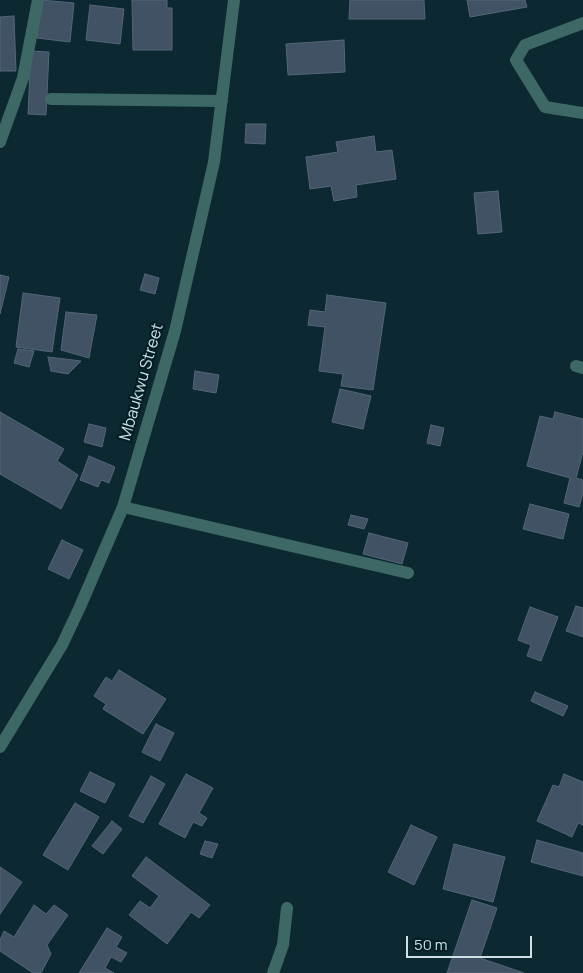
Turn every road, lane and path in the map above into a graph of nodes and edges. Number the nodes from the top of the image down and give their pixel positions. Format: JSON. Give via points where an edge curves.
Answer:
{"nodes":[{"id":1,"x":38,"y":0,"type":"edge"},
{"id":2,"x":234,"y":0,"type":"edge"},
{"id":3,"x":583,"y":22,"type":"edge"},
{"id":4,"x":51,"y":99,"type":"dead end"},
{"id":5,"x":222,"y":101,"type":"junction"},
{"id":6,"x":583,"y":113,"type":"edge"},
{"id":7,"x":0,"y":142,"type":"edge"},
{"id":8,"x":123,"y":507,"type":"junction"},
{"id":9,"x":408,"y":573,"type":"dead end"},
{"id":10,"x":0,"y":747,"type":"edge"},
{"id":11,"x":288,"y":908,"type":"dead end"},
{"id":12,"x":273,"y":973,"type":"edge"}],
"edges":[{"from":1,"to":7,"type":"street","via":[[23,78]]},
{"from":2,"to":5,"type":"street","name":"Mbaukwu Street"},
{"from":3,"to":6,"type":"street","via":[[525,46],[516,60],[545,107]]},
{"from":4,"to":5,"type":"street"},
{"from":5,"to":8,"type":"street","name":"Mbaukwu Street","via":[[214,162],[175,331]]},
{"from":8,"to":9,"type":"street"},
{"from":8,"to":10,"type":"street","name":"Mbaukwu Street","via":[[62,645]]},
{"from":11,"to":12,"type":"street","via":[[283,945]]}]}
